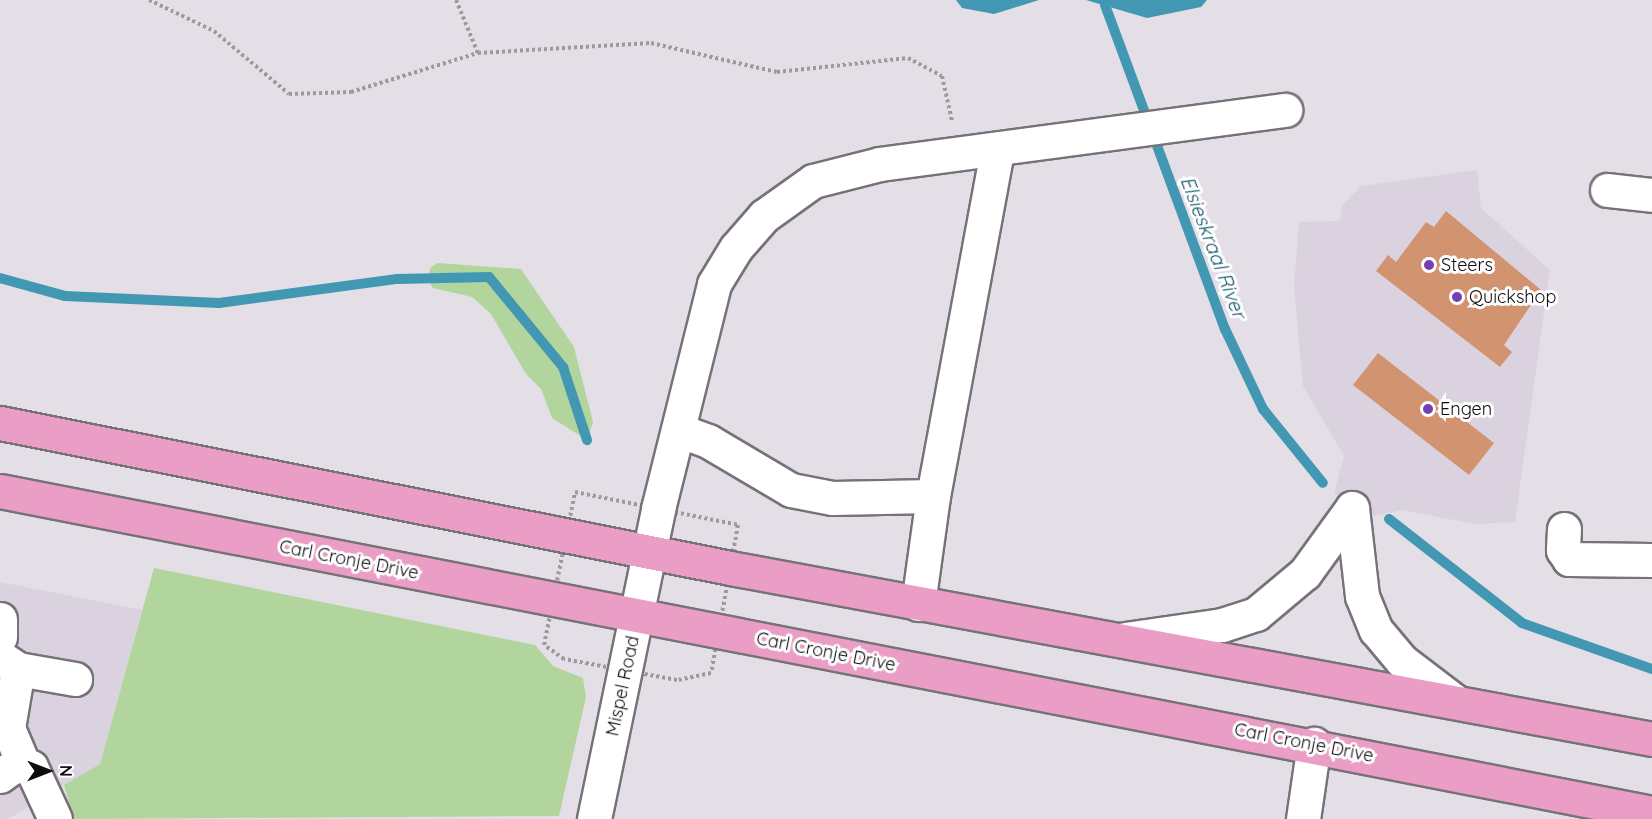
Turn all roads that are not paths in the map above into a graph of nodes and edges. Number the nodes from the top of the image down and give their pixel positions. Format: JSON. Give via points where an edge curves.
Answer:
{"nodes":[{"id":1,"x":1285,"y":110,"type":"dead end"},
{"id":2,"x":997,"y":149,"type":"junction"},
{"id":3,"x":1607,"y":190,"type":"dead end"},
{"id":4,"x":1652,"y":195,"type":"edge"},
{"id":5,"x":0,"y":423,"type":"edge"},
{"id":6,"x":678,"y":430,"type":"junction"},
{"id":7,"x":0,"y":491,"type":"edge"},
{"id":8,"x":933,"y":496,"type":"junction"},
{"id":9,"x":1564,"y":529,"type":"dead end"},
{"id":10,"x":651,"y":553,"type":"junction"},
{"id":11,"x":1652,"y":560,"type":"edge"},
{"id":12,"x":918,"y":604,"type":"junction"},
{"id":13,"x":638,"y":616,"type":"junction"},
{"id":14,"x":0,"y":619,"type":"edge"},
{"id":15,"x":0,"y":637,"type":"edge"},
{"id":16,"x":1117,"y":640,"type":"junction"},
{"id":17,"x":9,"y":663,"type":"edge"},
{"id":18,"x":75,"y":679,"type":"dead end"},
{"id":19,"x":1456,"y":702,"type":"junction"},
{"id":20,"x":1652,"y":740,"type":"edge"},
{"id":21,"x":1314,"y":744,"type":"junction"},
{"id":22,"x":11,"y":770,"type":"edge"},
{"id":23,"x":1652,"y":813,"type":"edge"},
{"id":24,"x":55,"y":819,"type":"edge"},
{"id":25,"x":594,"y":819,"type":"edge"},
{"id":26,"x":1303,"y":819,"type":"edge"}],
"edges":[{"from":1,"to":2,"type":"street","name":"Mispel Road"},
{"from":2,"to":6,"type":"street","name":"Mispel Road","via":[[880,164],[813,181],[764,216],[736,248],[714,284]]},
{"from":2,"to":8,"type":"street"},
{"from":3,"to":4,"type":"street"},
{"from":5,"to":10,"type":"main road"},
{"from":6,"to":8,"type":"street","via":[[708,441],[755,473],[791,490],[832,498]]},
{"from":6,"to":10,"type":"street","name":"Mispel Road"},
{"from":7,"to":13,"type":"main road","name":"Carl Cronje Drive"},
{"from":8,"to":12,"type":"street"},
{"from":9,"to":11,"type":"street","via":[[1563,550],[1569,559]]},
{"from":10,"to":12,"type":"main road"},
{"from":10,"to":13,"type":"street","name":"Mispel Road"},
{"from":12,"to":16,"type":"main road"},
{"from":13,"to":21,"type":"main road","name":"Carl Cronje Drive"},
{"from":13,"to":25,"type":"street","name":"Mispel Road"},
{"from":14,"to":15,"type":"street"},
{"from":16,"to":19,"type":"main road"},
{"from":16,"to":19,"type":"street","via":[[1222,625],[1256,614],[1305,573],[1352,508],[1362,596],[1376,630],[1402,661]]},
{"from":17,"to":18,"type":"street"},
{"from":17,"to":22,"type":"street"},
{"from":19,"to":20,"type":"main road"},
{"from":21,"to":23,"type":"main road","name":"Carl Cronje Drive"},
{"from":21,"to":26,"type":"street"},
{"from":22,"to":24,"type":"street","via":[[36,772]]}]}
